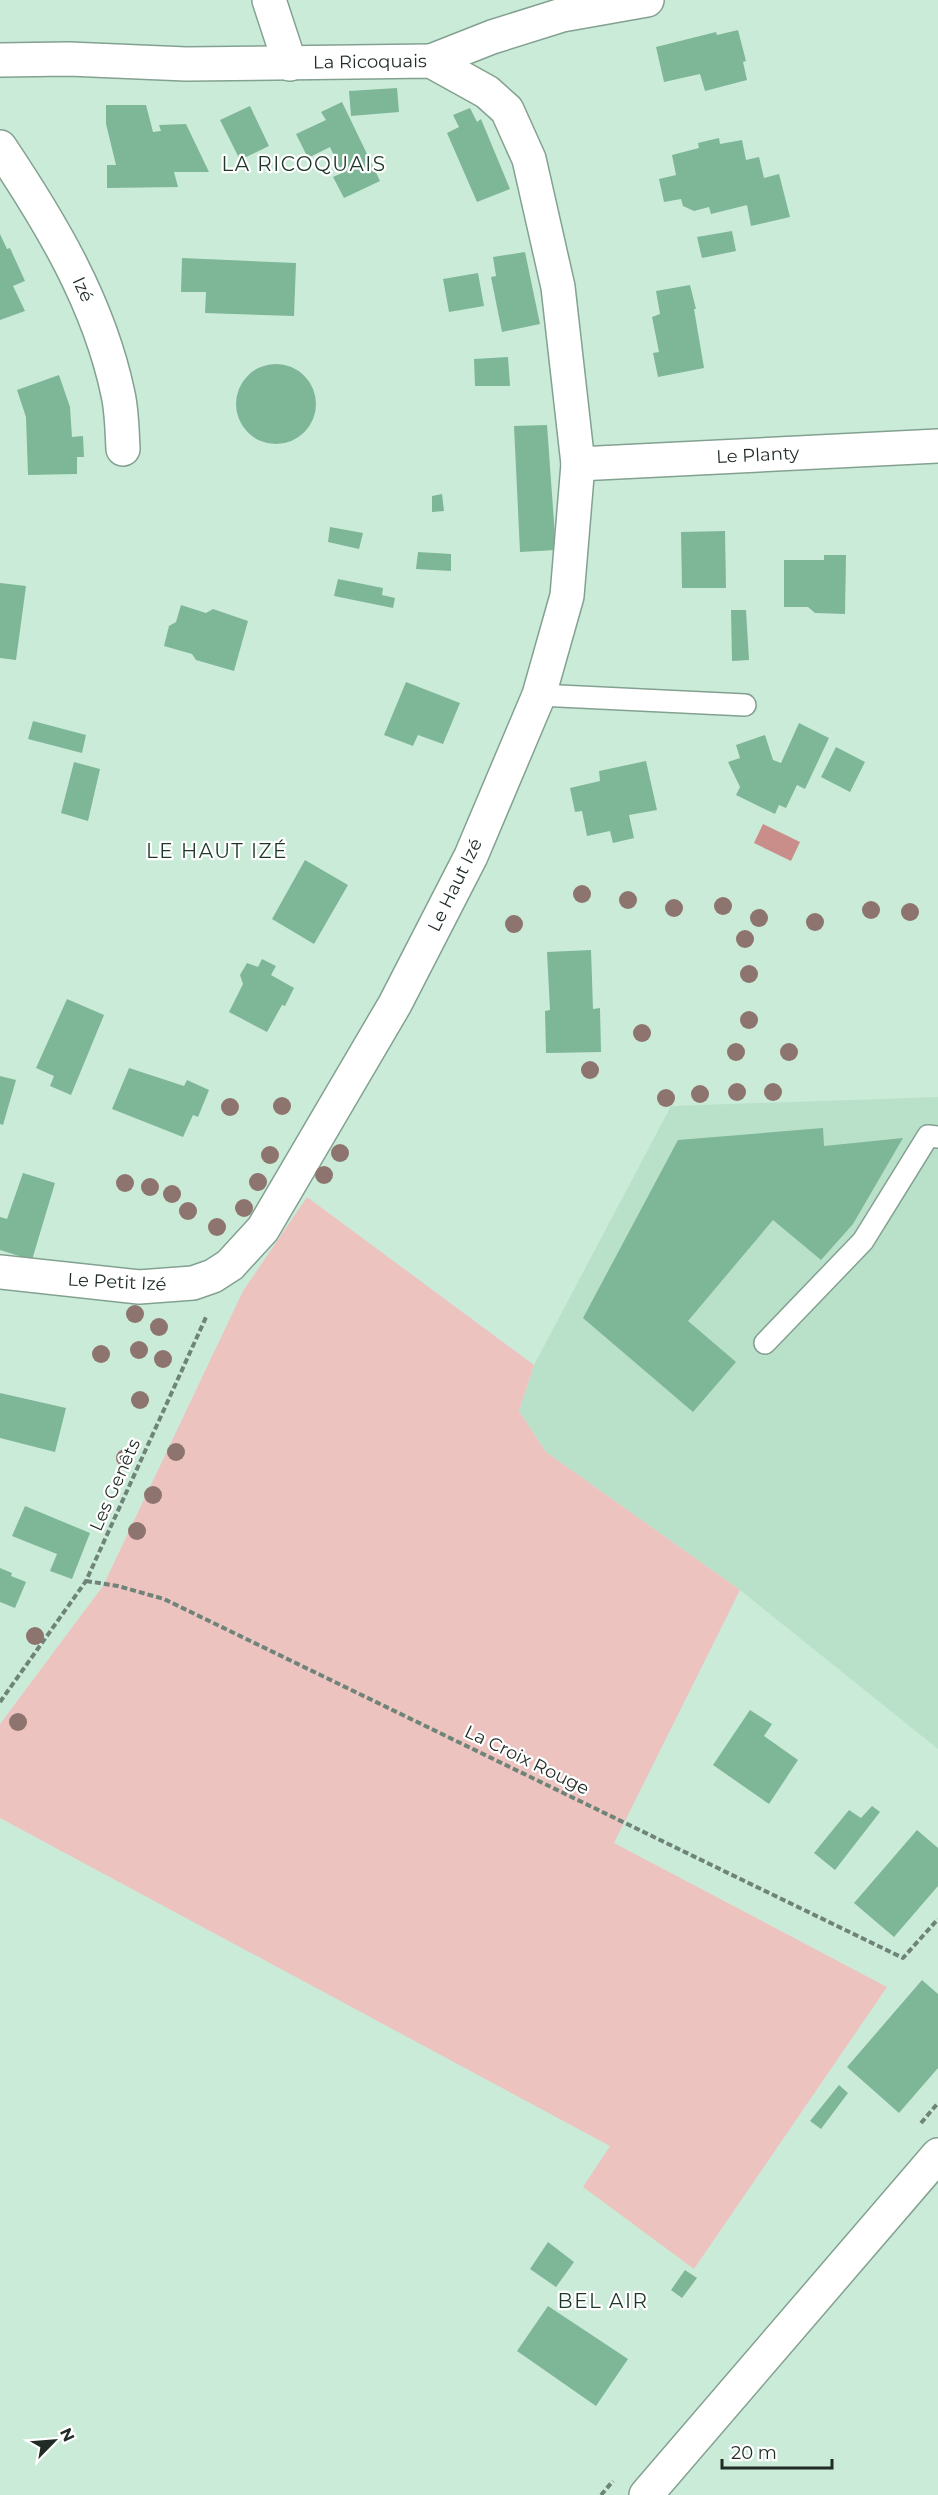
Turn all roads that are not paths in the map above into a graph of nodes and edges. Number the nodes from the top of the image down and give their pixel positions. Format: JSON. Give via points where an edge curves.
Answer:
{"nodes":[{"id":1,"x":269,"y":0,"type":"edge"},
{"id":2,"x":647,"y":0,"type":"edge"},
{"id":3,"x":0,"y":60,"type":"edge"},
{"id":4,"x":431,"y":61,"type":"junction"},
{"id":5,"x":290,"y":64,"type":"junction"},
{"id":6,"x":0,"y":147,"type":"edge"},
{"id":7,"x":938,"y":446,"type":"edge"},
{"id":8,"x":123,"y":449,"type":"dead end"},
{"id":9,"x":578,"y":464,"type":"junction"},
{"id":10,"x":539,"y":695,"type":"junction"},
{"id":11,"x":745,"y":705,"type":"dead end"},
{"id":12,"x":938,"y":1137,"type":"edge"},
{"id":13,"x":230,"y":1265,"type":"joint"},
{"id":14,"x":0,"y":1272,"type":"edge"},
{"id":15,"x":765,"y":1343,"type":"dead end"},
{"id":16,"x":938,"y":2155,"type":"edge"},
{"id":17,"x":646,"y":2495,"type":"edge"}],
"edges":[{"from":1,"to":5,"type":"street"},
{"from":2,"to":4,"type":"street","via":[[562,15]]},
{"from":3,"to":5,"type":"street","name":"La Ricoquais"},
{"from":4,"to":5,"type":"street","name":"La Ricoquais"},
{"from":4,"to":9,"type":"street","name":"La Ricoquais","via":[[487,92],[507,110],[530,159],[558,287]]},
{"from":6,"to":8,"type":"street","name":"Izé","via":[[34,197],[101,329],[118,395]]},
{"from":7,"to":9,"type":"street","name":"Le Planty"},
{"from":9,"to":10,"type":"street","name":"Le Haut Izé","via":[[567,596]]},
{"from":10,"to":11,"type":"lane"},
{"from":10,"to":13,"type":"street","name":"Le Haut Izé","via":[[471,856],[395,1004],[263,1229]]},
{"from":12,"to":15,"type":"lane","via":[[928,1136],[862,1241]]},
{"from":13,"to":14,"type":"street","name":"Le Petit Izé","via":[[193,1283],[139,1287]]},
{"from":16,"to":17,"type":"street"}]}
